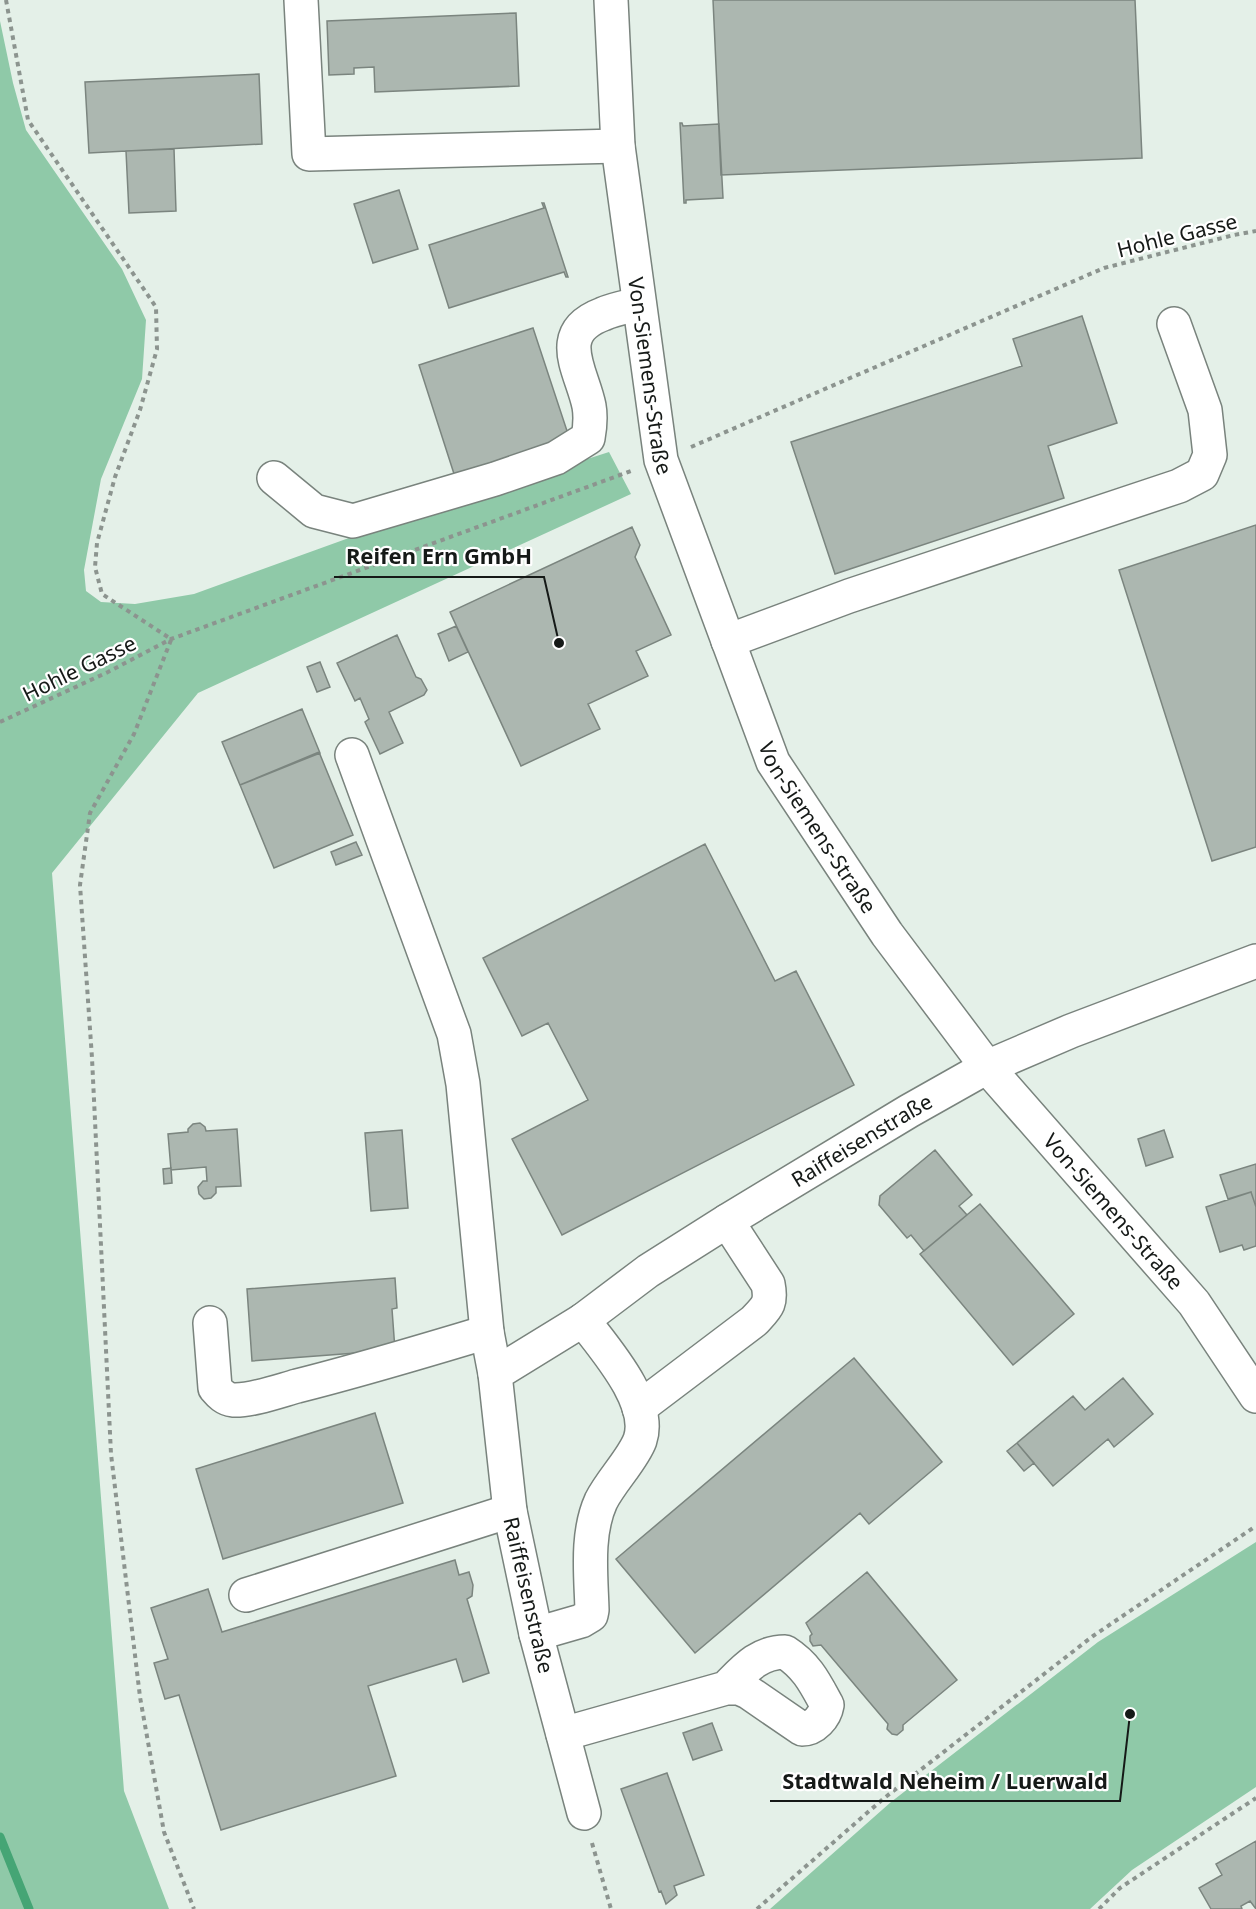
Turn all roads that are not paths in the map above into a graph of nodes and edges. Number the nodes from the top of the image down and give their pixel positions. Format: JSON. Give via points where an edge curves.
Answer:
{"nodes":[{"id":1,"x":301,"y":0,"type":"edge"},
{"id":2,"x":610,"y":0,"type":"edge"},
{"id":3,"x":618,"y":146,"type":"junction"},
{"id":4,"x":639,"y":304,"type":"junction"},
{"id":5,"x":1174,"y":324,"type":"dead end"},
{"id":6,"x":274,"y":478,"type":"dead end"},
{"id":7,"x":728,"y":641,"type":"junction"},
{"id":8,"x":352,"y":754,"type":"dead end"},
{"id":9,"x":1256,"y":961,"type":"edge"},
{"id":10,"x":987,"y":1067,"type":"junction"},
{"id":11,"x":727,"y":1221,"type":"junction"},
{"id":12,"x":582,"y":1320,"type":"junction"},
{"id":13,"x":210,"y":1323,"type":"dead end"},
{"id":14,"x":487,"y":1332,"type":"junction"},
{"id":15,"x":495,"y":1374,"type":"junction"},
{"id":16,"x":1256,"y":1396,"type":"edge"},
{"id":17,"x":639,"y":1408,"type":"junction"},
{"id":18,"x":510,"y":1511,"type":"junction"},
{"id":19,"x":246,"y":1595,"type":"dead end"},
{"id":20,"x":536,"y":1634,"type":"junction"},
{"id":21,"x":726,"y":1688,"type":"dead end"},
{"id":22,"x":563,"y":1734,"type":"junction"},
{"id":23,"x":584,"y":1813,"type":"road end"}],
"edges":[{"from":1,"to":3,"type":"street","via":[[309,154]]},
{"from":2,"to":3,"type":"street","name":"Von-Siemens-Straße"},
{"from":3,"to":4,"type":"street","name":"Von-Siemens-Straße"},
{"from":4,"to":6,"type":"street","via":[[601,314],[575,336],[573,358],[589,406],[591,426],[588,438],[556,458],[353,521],[314,512]]},
{"from":4,"to":7,"type":"street","name":"Von-Siemens-Straße","via":[[661,460]]},
{"from":5,"to":7,"type":"street","via":[[1205,410],[1210,455],[1202,474],[1179,486],[849,596]]},
{"from":7,"to":10,"type":"street","name":"Von-Siemens-Straße","via":[[774,762],[887,934]]},
{"from":8,"to":14,"type":"street","name":"Raiffeisenstraße","via":[[454,1034],[463,1084]]},
{"from":9,"to":10,"type":"street","name":"Raiffeisenstraße"},
{"from":10,"to":11,"type":"street","name":"Raiffeisenstraße"},
{"from":10,"to":16,"type":"street","name":"Von-Siemens-Straße","via":[[1194,1303]]},
{"from":11,"to":12,"type":"street","name":"Raiffeisenstraße","via":[[648,1271]]},
{"from":11,"to":17,"type":"street","via":[[768,1284],[768,1306],[754,1321]]},
{"from":12,"to":15,"type":"street","name":"Raiffeisenstraße"},
{"from":12,"to":17,"type":"street","via":[[613,1360]]},
{"from":13,"to":14,"type":"street","via":[[215,1388],[221,1396],[233,1400],[390,1362]]},
{"from":14,"to":15,"type":"street","name":"Raiffeisenstraße"},
{"from":15,"to":18,"type":"street","name":"Raiffeisenstraße"},
{"from":17,"to":20,"type":"street","via":[[643,1427],[640,1439],[600,1503],[594,1527],[591,1615]]},
{"from":18,"to":19,"type":"street"},
{"from":18,"to":20,"type":"street","name":"Raiffeisenstraße"},
{"from":20,"to":22,"type":"street","name":"Raiffeisenstraße"},
{"from":21,"to":22,"type":"street"},
{"from":22,"to":23,"type":"street","name":"Raiffeisenstraße"}]}
